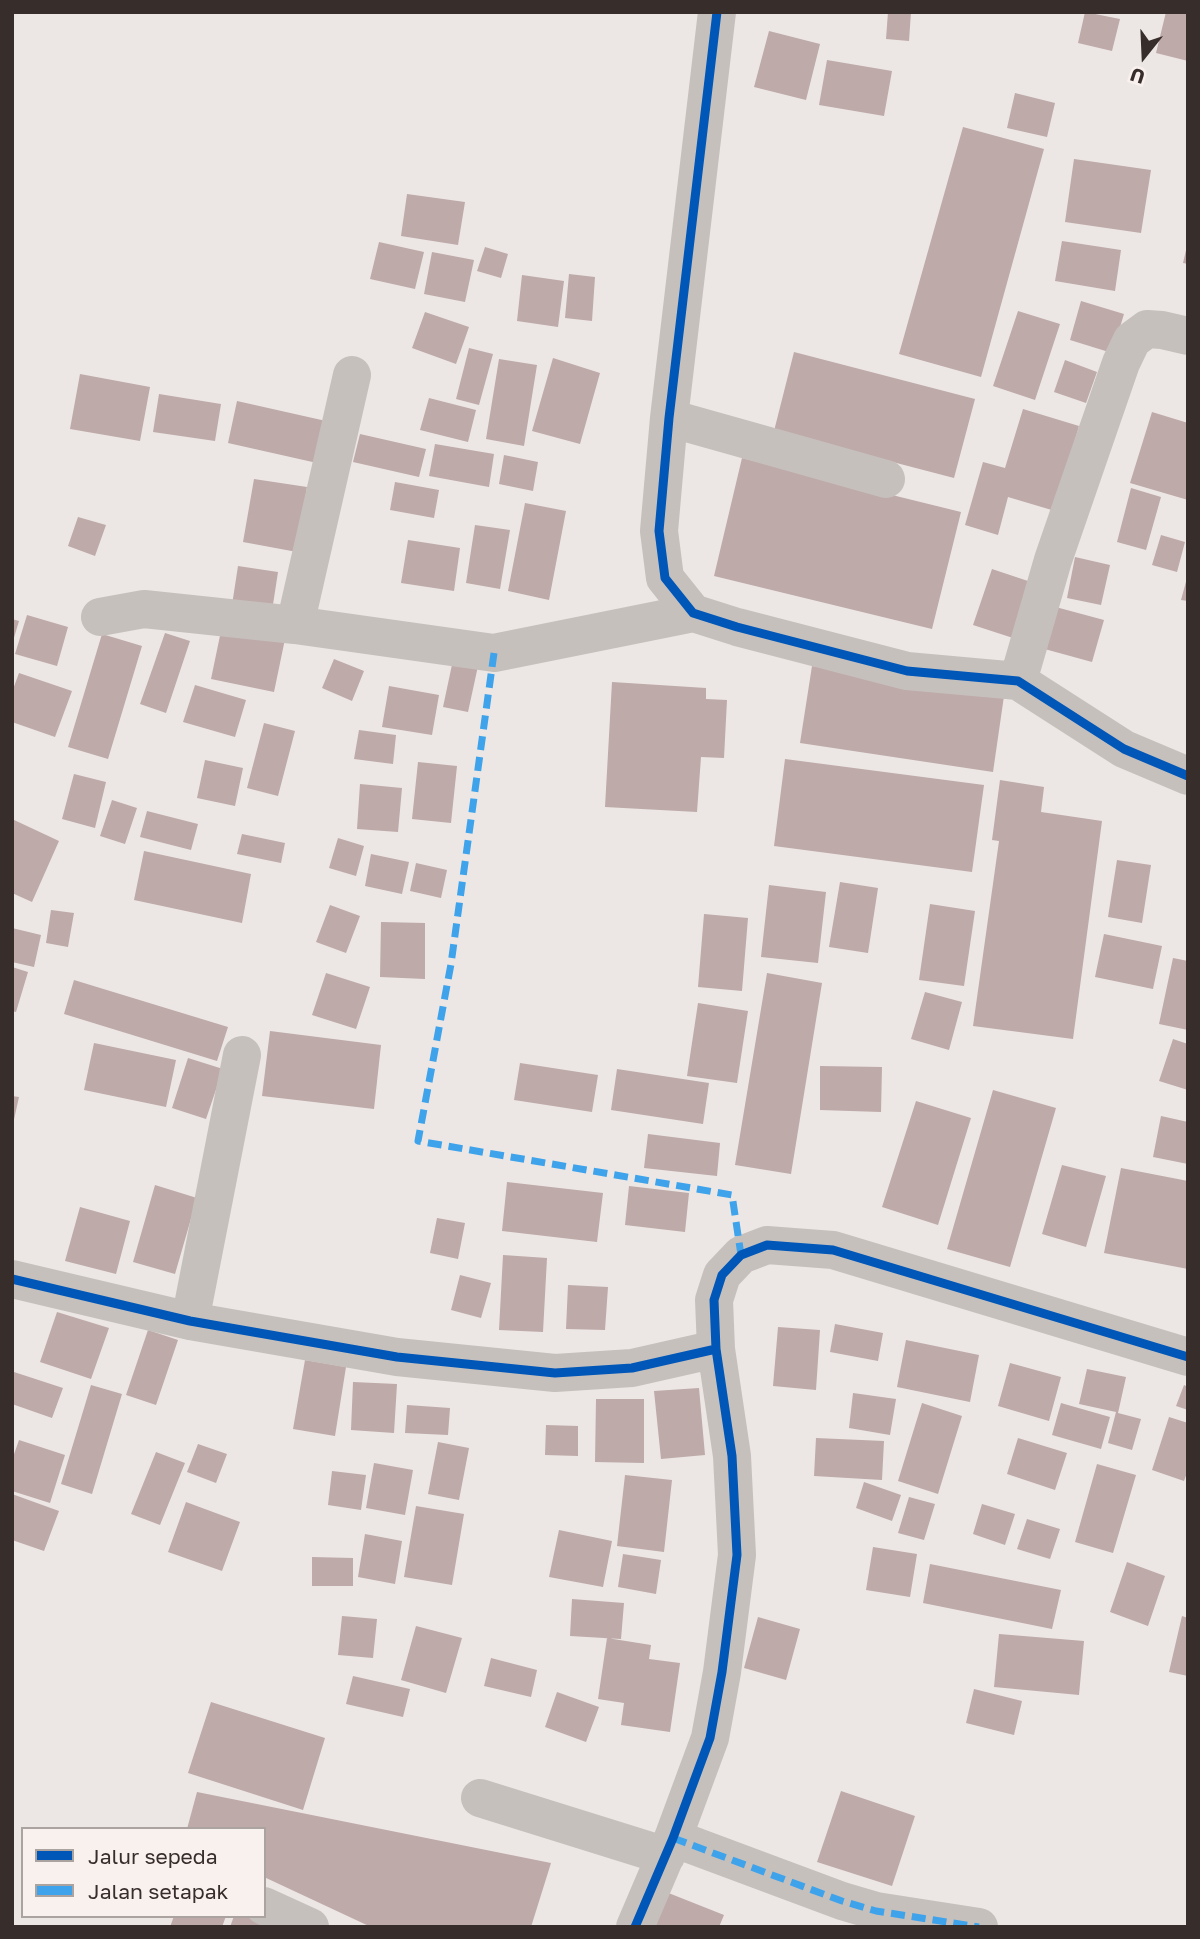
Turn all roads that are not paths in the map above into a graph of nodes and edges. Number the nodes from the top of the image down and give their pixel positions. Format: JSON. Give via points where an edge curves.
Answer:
{"nodes":[{"id":1,"x":717,"y":12,"type":"edge"},
{"id":2,"x":1188,"y":336,"type":"edge"},
{"id":3,"x":352,"y":375,"type":"dead end"},
{"id":4,"x":669,"y":418,"type":"junction"},
{"id":5,"x":886,"y":479,"type":"dead end"},
{"id":6,"x":693,"y":612,"type":"junction"},
{"id":7,"x":100,"y":617,"type":"dead end"},
{"id":8,"x":295,"y":625,"type":"junction"},
{"id":9,"x":1018,"y":681,"type":"junction"},
{"id":10,"x":1188,"y":776,"type":"edge"},
{"id":11,"x":242,"y":1055,"type":"dead end"},
{"id":12,"x":12,"y":1279,"type":"edge"},
{"id":13,"x":190,"y":1321,"type":"junction"},
{"id":14,"x":716,"y":1349,"type":"junction"},
{"id":15,"x":1188,"y":1357,"type":"edge"},
{"id":16,"x":480,"y":1798,"type":"dead end"},
{"id":17,"x":670,"y":1847,"type":"junction"},
{"id":18,"x":266,"y":1907,"type":"edge"},
{"id":19,"x":310,"y":1927,"type":"edge"},
{"id":20,"x":635,"y":1927,"type":"edge"},
{"id":21,"x":979,"y":1927,"type":"edge"}],
"edges":[{"from":1,"to":4,"type":"street"},
{"from":2,"to":9,"type":"street","via":[[1147,329],[1132,340],[1052,560]]},
{"from":3,"to":8,"type":"street"},
{"from":4,"to":5,"type":"street"},
{"from":4,"to":6,"type":"street","via":[[659,531],[665,578]]},
{"from":6,"to":8,"type":"street","via":[[494,653]]},
{"from":6,"to":9,"type":"street","via":[[907,671]]},
{"from":7,"to":8,"type":"street","via":[[144,609]]},
{"from":9,"to":10,"type":"street","via":[[1124,749]]},
{"from":11,"to":13,"type":"street"},
{"from":12,"to":13,"type":"street"},
{"from":13,"to":14,"type":"street","via":[[397,1357],[555,1373],[632,1368]]},
{"from":14,"to":15,"type":"street","via":[[714,1300],[722,1275],[740,1255],[767,1245],[832,1250]]},
{"from":14,"to":17,"type":"street","via":[[732,1456],[737,1555],[710,1738]]},
{"from":16,"to":17,"type":"street"},
{"from":17,"to":20,"type":"street"},
{"from":17,"to":21,"type":"street","via":[[876,1911]]},
{"from":18,"to":19,"type":"street"}]}
